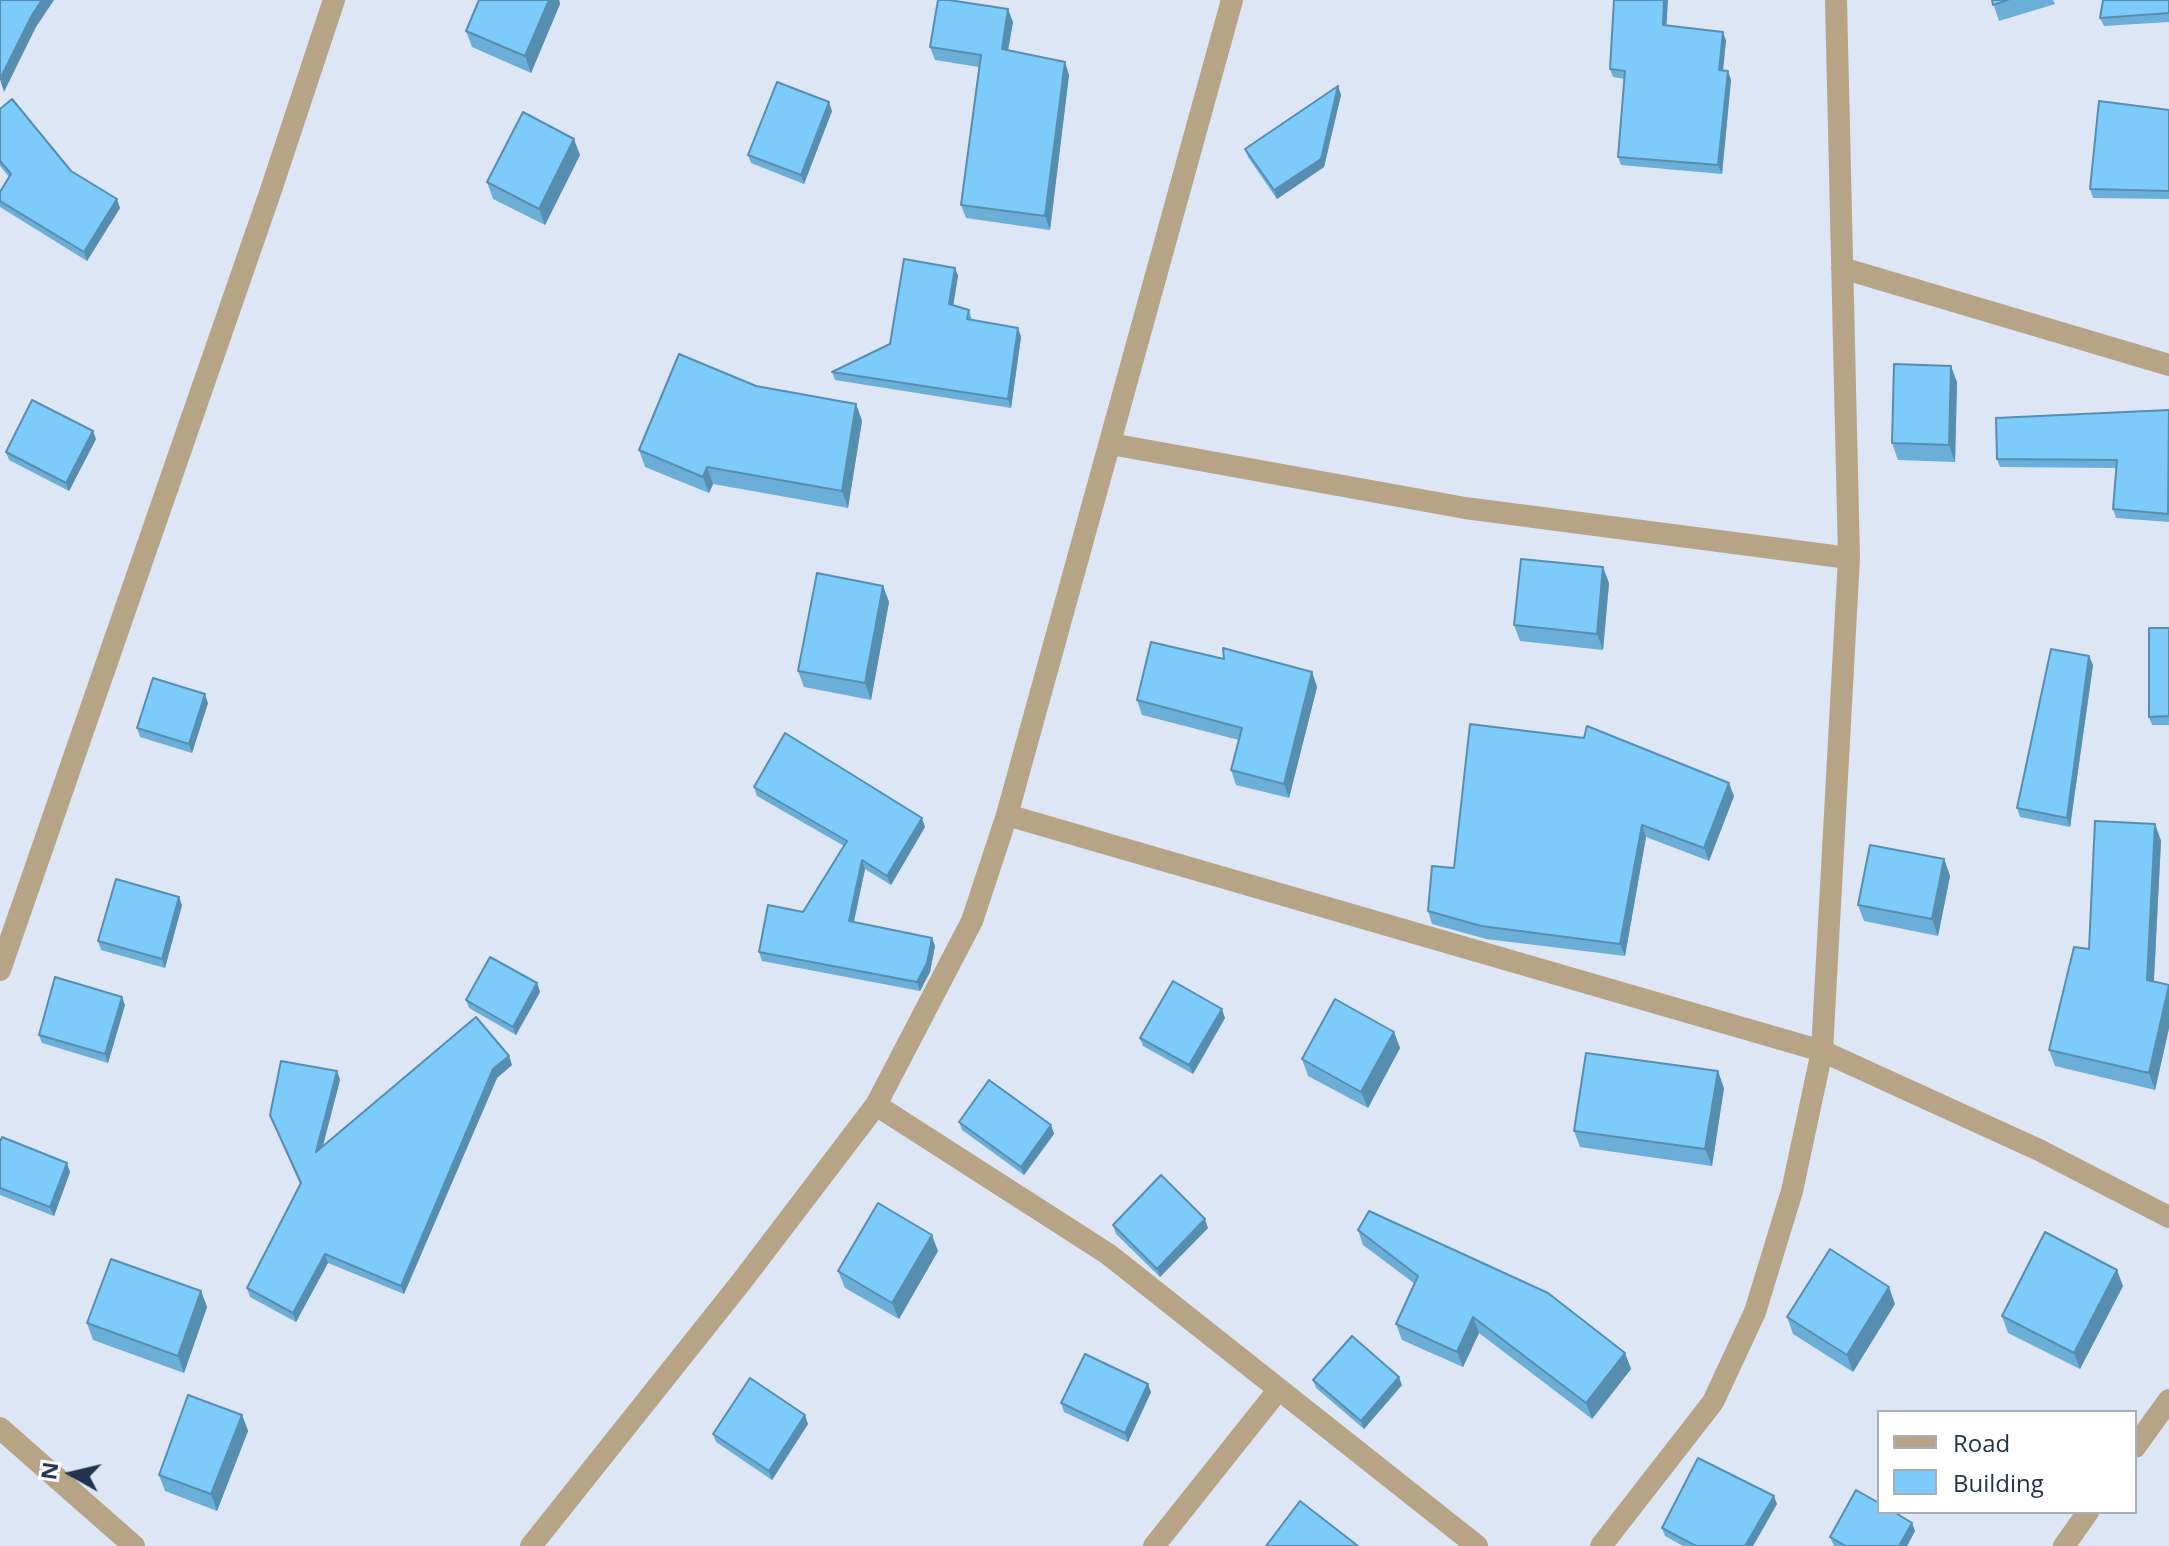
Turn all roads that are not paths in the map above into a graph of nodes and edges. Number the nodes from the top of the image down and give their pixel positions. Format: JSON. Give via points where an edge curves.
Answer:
{"nodes":[{"id":1,"x":334,"y":0,"type":"edge"},
{"id":2,"x":1232,"y":0,"type":"edge"},
{"id":3,"x":1836,"y":0,"type":"edge"},
{"id":4,"x":1842,"y":268,"type":"junction"},
{"id":5,"x":2169,"y":365,"type":"edge"},
{"id":6,"x":1111,"y":444,"type":"junction"},
{"id":7,"x":1849,"y":558,"type":"junction"},
{"id":8,"x":1007,"y":815,"type":"junction"},
{"id":9,"x":0,"y":970,"type":"edge"},
{"id":10,"x":1822,"y":1051,"type":"junction"},
{"id":11,"x":876,"y":1105,"type":"junction"},
{"id":12,"x":2169,"y":1217,"type":"edge"},
{"id":13,"x":1279,"y":1389,"type":"junction"},
{"id":14,"x":2169,"y":1400,"type":"edge"},
{"id":15,"x":0,"y":1428,"type":"edge"},
{"id":16,"x":2137,"y":1444,"type":"edge"},
{"id":17,"x":2087,"y":1514,"type":"edge"},
{"id":18,"x":134,"y":1546,"type":"edge"},
{"id":19,"x":531,"y":1546,"type":"edge"},
{"id":20,"x":1154,"y":1546,"type":"edge"},
{"id":21,"x":1477,"y":1546,"type":"edge"},
{"id":22,"x":1601,"y":1546,"type":"edge"},
{"id":23,"x":2064,"y":1546,"type":"edge"}],
"edges":[{"from":1,"to":9,"type":"street"},
{"from":2,"to":6,"type":"street"},
{"from":3,"to":4,"type":"street"},
{"from":4,"to":5,"type":"street"},
{"from":4,"to":7,"type":"street"},
{"from":6,"to":7,"type":"street","via":[[1465,508]]},
{"from":6,"to":8,"type":"street"},
{"from":7,"to":10,"type":"street"},
{"from":8,"to":10,"type":"street"},
{"from":8,"to":11,"type":"street","via":[[972,921]]},
{"from":10,"to":12,"type":"street","via":[[2039,1150]]},
{"from":10,"to":22,"type":"street","via":[[1792,1191],[1755,1312],[1713,1402]]},
{"from":11,"to":13,"type":"street","via":[[1108,1254]]},
{"from":11,"to":19,"type":"street"},
{"from":13,"to":20,"type":"street"},
{"from":13,"to":21,"type":"street"},
{"from":14,"to":16,"type":"street"},
{"from":15,"to":18,"type":"street"},
{"from":17,"to":23,"type":"street"}]}
